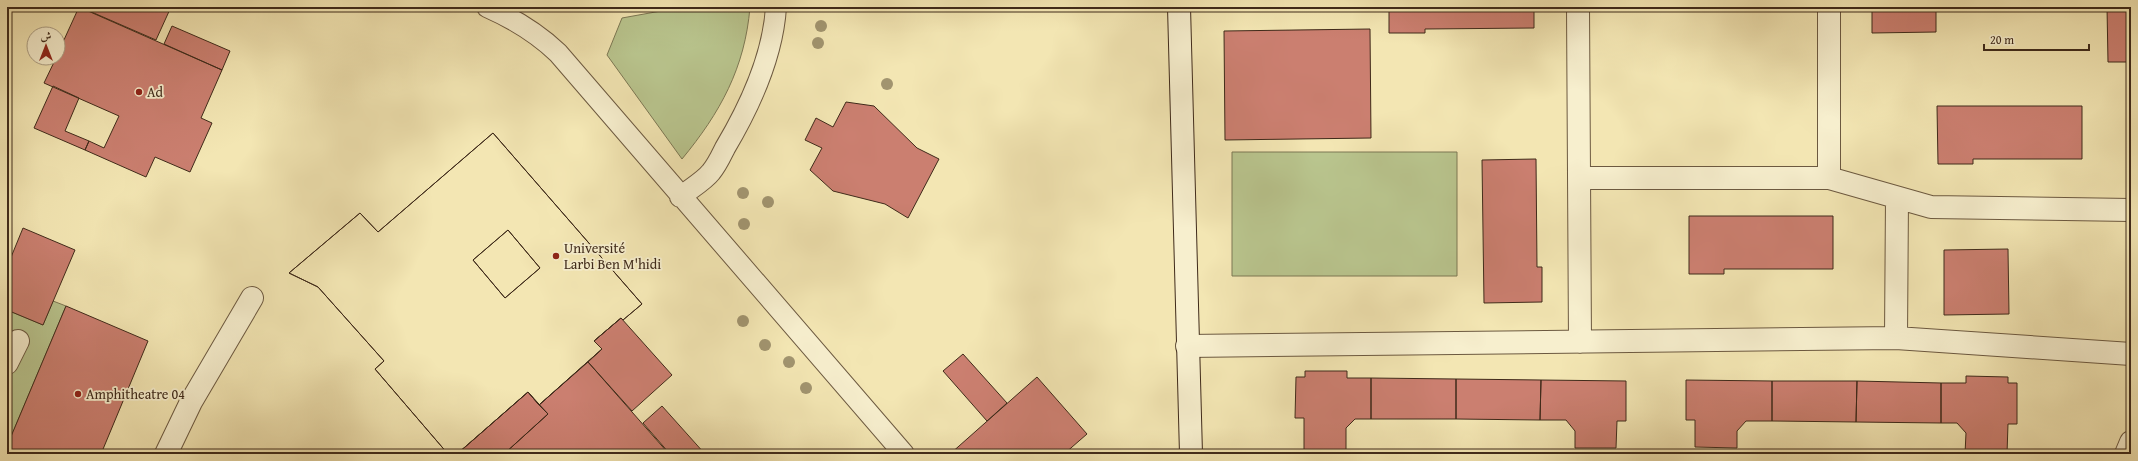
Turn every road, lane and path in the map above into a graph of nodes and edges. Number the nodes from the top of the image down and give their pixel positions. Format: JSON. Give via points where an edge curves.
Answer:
{"nodes":[{"id":1,"x":487,"y":7,"type":"edge"},
{"id":2,"x":776,"y":7,"type":"edge"},
{"id":3,"x":1179,"y":7,"type":"edge"},
{"id":4,"x":1578,"y":7,"type":"edge"},
{"id":5,"x":1829,"y":7,"type":"edge"},
{"id":6,"x":1580,"y":178,"type":"junction"},
{"id":7,"x":1829,"y":178,"type":"junction"},
{"id":8,"x":680,"y":197,"type":"junction"},
{"id":9,"x":1896,"y":198,"type":"junction"},
{"id":10,"x":2131,"y":210,"type":"edge"},
{"id":11,"x":252,"y":298,"type":"dead end"},
{"id":12,"x":1896,"y":338,"type":"junction"},
{"id":13,"x":18,"y":341,"type":"dead end"},
{"id":14,"x":1580,"y":342,"type":"junction"},
{"id":15,"x":1187,"y":346,"type":"junction"},
{"id":16,"x":2131,"y":354,"type":"edge"},
{"id":17,"x":7,"y":363,"type":"edge"},
{"id":18,"x":2131,"y":442,"type":"edge"},
{"id":19,"x":166,"y":454,"type":"edge"},
{"id":20,"x":904,"y":454,"type":"edge"},
{"id":21,"x":1191,"y":454,"type":"edge"},
{"id":22,"x":2126,"y":454,"type":"edge"}],
"edges":[{"from":1,"to":8,"type":"lane","via":[[515,20],[540,36],[558,53]]},
{"from":2,"to":8,"type":"lane","via":[[775,25],[764,62],[731,138],[711,172]]},
{"from":3,"to":15,"type":"street"},
{"from":4,"to":6,"type":"street"},
{"from":5,"to":7,"type":"street"},
{"from":6,"to":7,"type":"street"},
{"from":6,"to":14,"type":"street"},
{"from":7,"to":9,"type":"street"},
{"from":8,"to":20,"type":"lane"},
{"from":9,"to":10,"type":"street","via":[[1931,207]]},
{"from":9,"to":12,"type":"street"},
{"from":11,"to":19,"type":"street","via":[[191,402]]},
{"from":12,"to":14,"type":"street"},
{"from":12,"to":16,"type":"street"},
{"from":13,"to":17,"type":"street"},
{"from":14,"to":15,"type":"street"},
{"from":15,"to":21,"type":"street"},
{"from":18,"to":22,"type":"street"}]}
